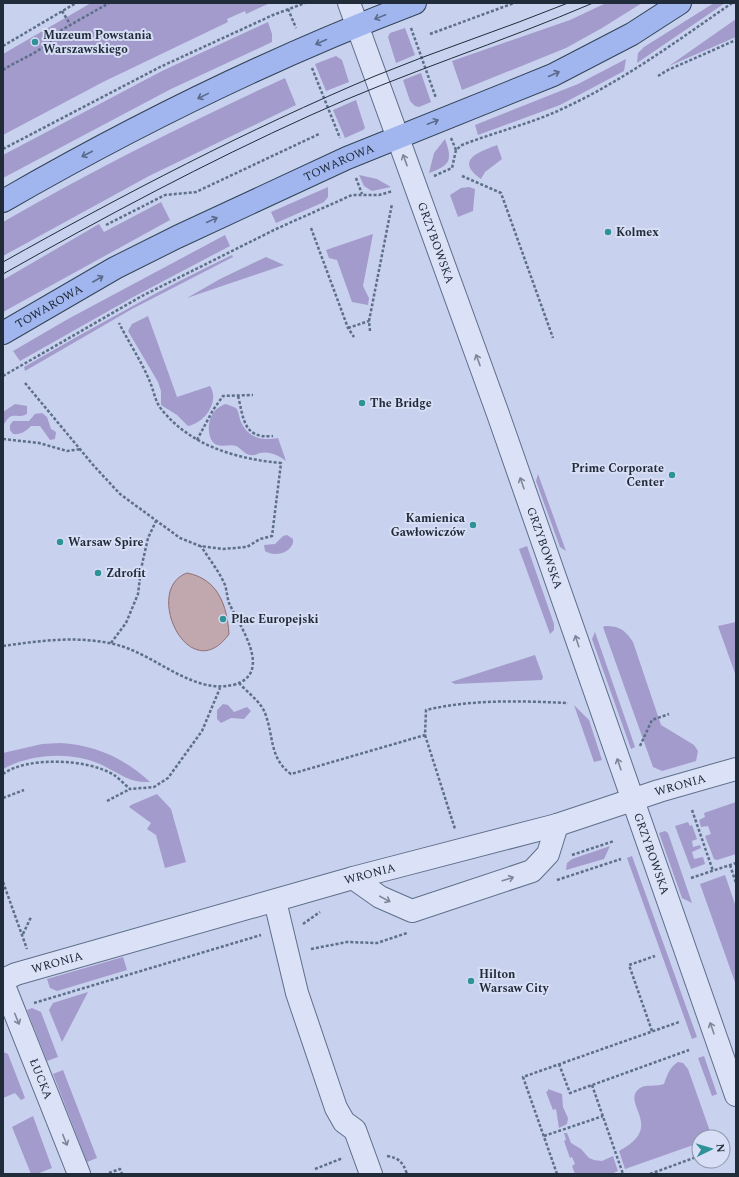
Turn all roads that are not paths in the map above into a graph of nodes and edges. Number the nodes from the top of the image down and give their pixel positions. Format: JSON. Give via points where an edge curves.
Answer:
{"nodes":[{"id":1,"x":349,"y":3,"type":"edge"},
{"id":2,"x":680,"y":3,"type":"edge"},
{"id":3,"x":412,"y":13,"type":"edge"},
{"id":4,"x":357,"y":26,"type":"junction"},
{"id":5,"x":397,"y":136,"type":"junction"},
{"id":6,"x":3,"y":201,"type":"edge"},
{"id":7,"x":3,"y":332,"type":"edge"},
{"id":8,"x":729,"y":771,"type":"edge"},
{"id":9,"x":632,"y":801,"type":"junction"},
{"id":10,"x":557,"y":825,"type":"junction"},
{"id":11,"x":352,"y":878,"type":"junction"},
{"id":12,"x":275,"y":901,"type":"junction"},
{"id":13,"x":3,"y":981,"type":"edge"},
{"id":14,"x":736,"y":1095,"type":"edge"},
{"id":15,"x":79,"y":1174,"type":"edge"},
{"id":16,"x":371,"y":1174,"type":"edge"}],
"edges":[{"from":1,"to":4,"type":"street","name":"GRZYBOWSKA"},
{"from":5,"to":2,"type":"main road","name":"TOWAROWA","one_way":true,"via":[[553,75],[632,34]]},
{"from":3,"to":4,"type":"main road","one_way":true},
{"from":4,"to":5,"type":"street","name":"GRZYBOWSKA"},
{"from":4,"to":6,"type":"main road","one_way":true,"via":[[131,131],[70,162]]},
{"from":7,"to":5,"type":"main road","name":"TOWAROWA","one_way":true,"via":[[115,268],[177,237]]},
{"from":9,"to":5,"type":"street","name":"GRZYBOWSKA","one_way":true,"via":[[500,420]]},
{"from":8,"to":9,"type":"street","name":"WRONIA"},
{"from":9,"to":10,"type":"street","name":"WRONIA"},
{"from":14,"to":9,"type":"street","name":"GRZYBOWSKA","one_way":true},
{"from":10,"to":11,"type":"street","name":"WRONIA"},
{"from":11,"to":10,"type":"street","one_way":true,"via":[[380,897],[412,911],[532,871],[548,854]]},
{"from":11,"to":12,"type":"street","name":"WRONIA"},
{"from":12,"to":13,"type":"street","name":"WRONIA","via":[[16,974]]},
{"from":12,"to":16,"type":"street","via":[[297,993],[336,1108],[344,1122],[355,1130],[372,1153]]},
{"from":13,"to":15,"type":"street","name":"ŁUCKA","one_way":true}]}
